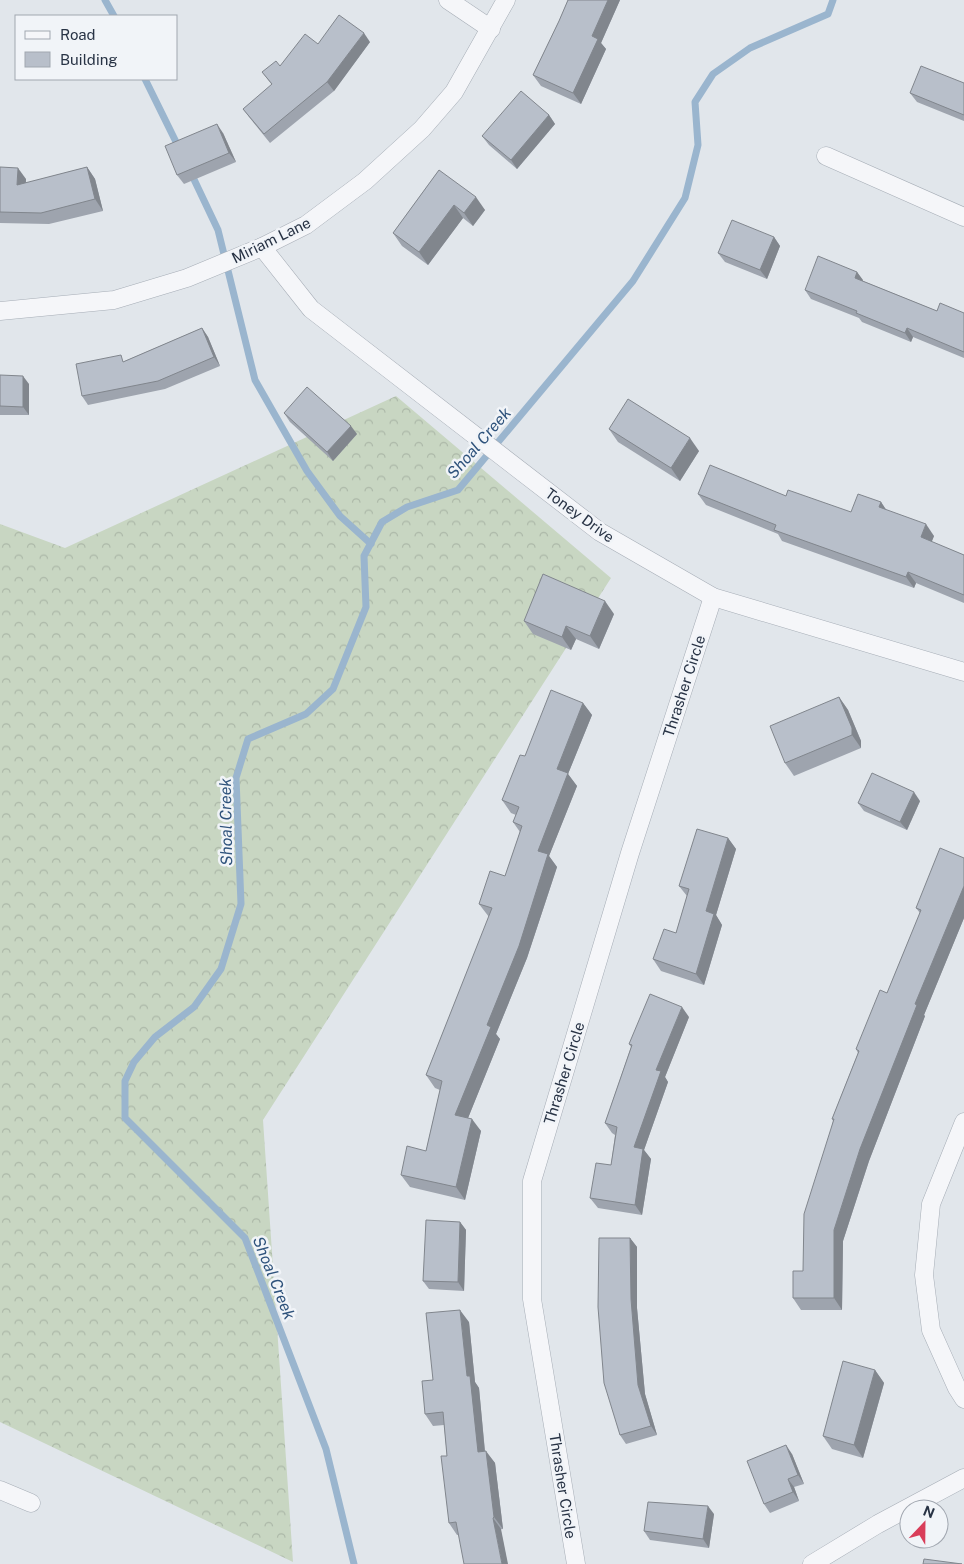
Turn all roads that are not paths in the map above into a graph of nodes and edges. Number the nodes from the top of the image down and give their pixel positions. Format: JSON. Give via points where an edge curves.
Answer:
{"nodes":[{"id":1,"x":448,"y":0,"type":"edge"},
{"id":2,"x":506,"y":0,"type":"edge"},
{"id":3,"x":491,"y":29,"type":"junction"},
{"id":4,"x":826,"y":156,"type":"dead end"},
{"id":5,"x":964,"y":217,"type":"edge"},
{"id":6,"x":262,"y":247,"type":"junction"},
{"id":7,"x":0,"y":311,"type":"edge"},
{"id":8,"x":713,"y":597,"type":"junction"},
{"id":9,"x":964,"y":672,"type":"edge"},
{"id":10,"x":964,"y":1122,"type":"edge"},
{"id":11,"x":964,"y":1400,"type":"edge"},
{"id":12,"x":964,"y":1478,"type":"edge"},
{"id":13,"x":0,"y":1490,"type":"edge"},
{"id":14,"x":31,"y":1503,"type":"dead end"},
{"id":15,"x":576,"y":1564,"type":"edge"},
{"id":16,"x":812,"y":1564,"type":"edge"}],
"edges":[{"from":1,"to":3,"type":"street"},
{"from":2,"to":3,"type":"street","name":"Miriam Lane"},
{"from":3,"to":6,"type":"street","name":"Miriam Lane","via":[[454,92],[422,129],[365,182],[314,220]]},
{"from":4,"to":5,"type":"street"},
{"from":6,"to":7,"type":"street","name":"Miriam Lane","via":[[187,278],[114,300]]},
{"from":6,"to":8,"type":"street","name":"Toney Drive","via":[[311,309],[600,532]]},
{"from":8,"to":9,"type":"street","name":"Toney Drive"},
{"from":8,"to":15,"type":"street","name":"Thrasher Circle","via":[[630,853],[532,1181],[532,1299]]},
{"from":10,"to":11,"type":"street","via":[[930,1204],[924,1275],[932,1330]]},
{"from":12,"to":16,"type":"street"},
{"from":13,"to":14,"type":"street"}]}
